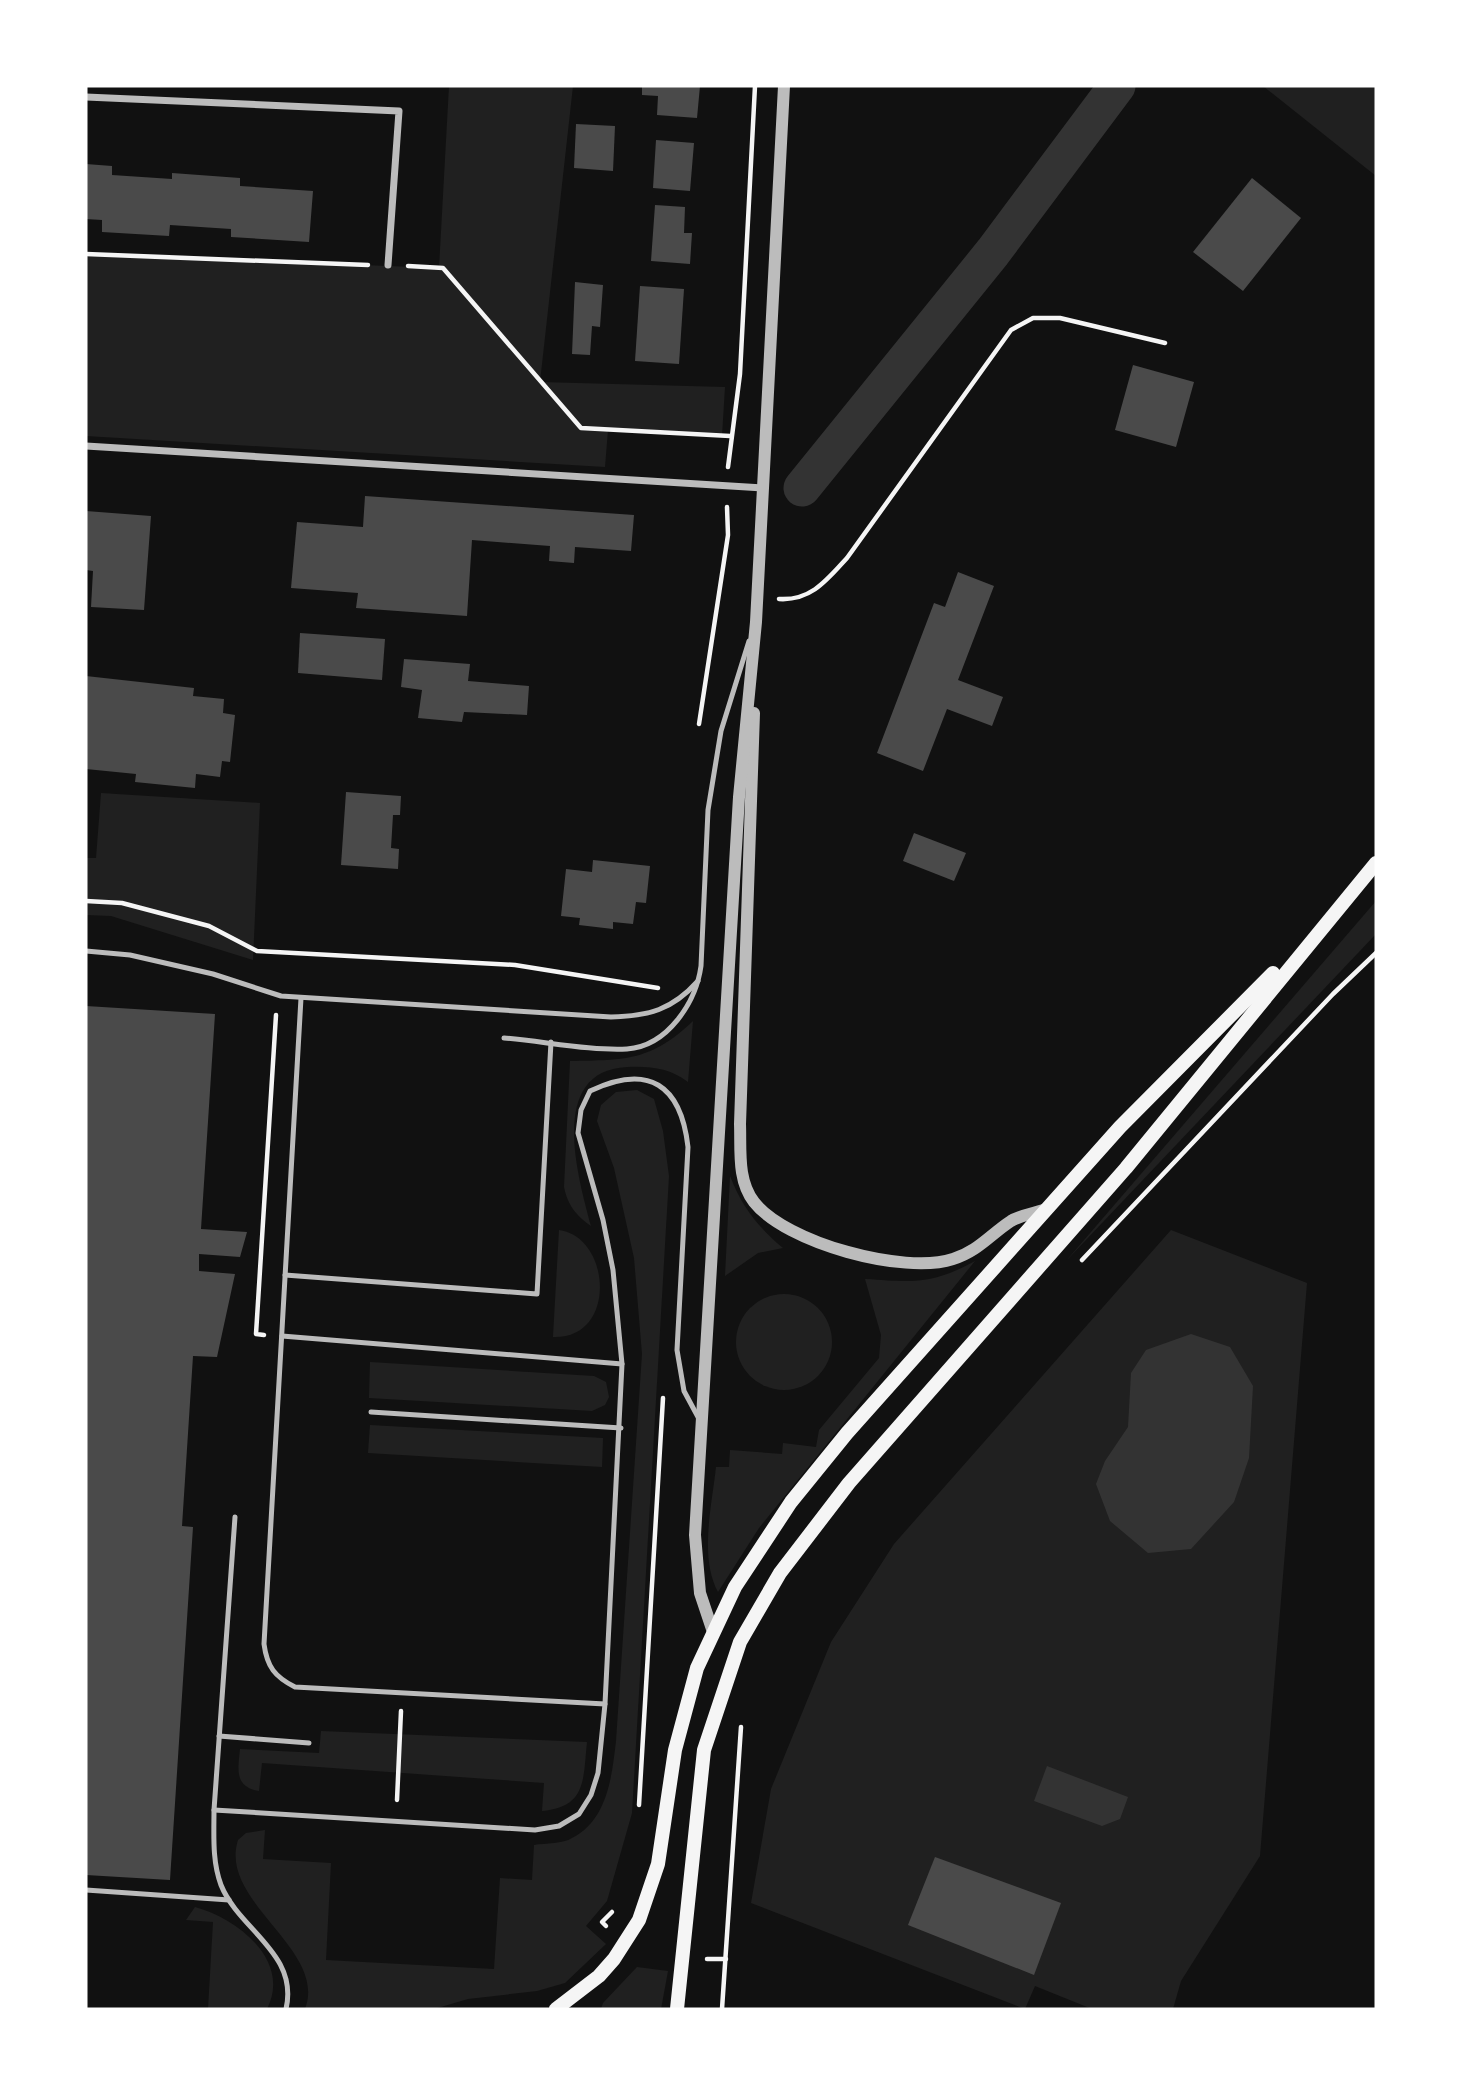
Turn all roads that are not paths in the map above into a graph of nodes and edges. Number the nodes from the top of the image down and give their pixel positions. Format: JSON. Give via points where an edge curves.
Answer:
{"nodes":[{"id":1,"x":783,"y":86,"type":"edge"},
{"id":2,"x":86,"y":97,"type":"edge"},
{"id":3,"x":388,"y":265,"type":"road end"},
{"id":4,"x":86,"y":446,"type":"edge"},
{"id":5,"x":763,"y":488,"type":"junction"},
{"id":6,"x":755,"y":622,"type":"junction"},
{"id":7,"x":1376,"y":863,"type":"edge"},
{"id":8,"x":1328,"y":918,"type":"junction"},
{"id":9,"x":86,"y":951,"type":"edge"},
{"id":10,"x":698,"y":981,"type":"junction"},
{"id":11,"x":301,"y":998,"type":"junction"},
{"id":12,"x":504,"y":1038,"type":"dead end"},
{"id":13,"x":551,"y":1042,"type":"junction"},
{"id":14,"x":1047,"y":1209,"type":"junction"},
{"id":15,"x":285,"y":1275,"type":"junction"},
{"id":16,"x":282,"y":1336,"type":"junction"},
{"id":17,"x":622,"y":1364,"type":"junction"},
{"id":18,"x":371,"y":1412,"type":"dead end"},
{"id":19,"x":703,"y":1425,"type":"junction"},
{"id":20,"x":621,"y":1428,"type":"junction"},
{"id":21,"x":235,"y":1517,"type":"dead end"},
{"id":22,"x":713,"y":1632,"type":"junction"},
{"id":23,"x":605,"y":1704,"type":"junction"},
{"id":24,"x":219,"y":1736,"type":"junction"},
{"id":25,"x":309,"y":1743,"type":"dead end"},
{"id":26,"x":214,"y":1810,"type":"junction"},
{"id":27,"x":86,"y":1890,"type":"edge"},
{"id":28,"x":229,"y":1900,"type":"junction"},
{"id":29,"x":286,"y":2009,"type":"edge"},
{"id":30,"x":556,"y":2009,"type":"edge"},
{"id":31,"x":677,"y":2009,"type":"edge"}],
"edges":[{"from":1,"to":5,"type":"street"},
{"from":2,"to":3,"type":"street","via":[[399,111]]},
{"from":4,"to":5,"type":"street"},
{"from":5,"to":6,"type":"street"},
{"from":6,"to":10,"type":"lane","via":[[721,731],[708,810]]},
{"from":6,"to":14,"type":"street","via":[[740,1124],[741,1176],[752,1200],[772,1221],[799,1236],[847,1252],[923,1263],[952,1260],[980,1247],[1012,1220]]},
{"from":6,"to":19,"type":"street","via":[[739,797]]},
{"from":7,"to":8,"type":"main road"},
{"from":8,"to":14,"type":"main road","via":[[1120,1127]]},
{"from":8,"to":31,"type":"main road","via":[[1126,1168],[849,1483],[780,1573],[740,1642],[704,1750]]},
{"from":9,"to":11,"type":"lane","via":[[130,955]]},
{"from":10,"to":11,"type":"lane","via":[[668,1007],[632,1016]]},
{"from":10,"to":13,"type":"lane","via":[[677,1021],[645,1044],[626,1049]]},
{"from":11,"to":15,"type":"lane"},
{"from":12,"to":13,"type":"lane"},
{"from":13,"to":15,"type":"lane","via":[[537,1294]]},
{"from":14,"to":22,"type":"main road","via":[[791,1502]]},
{"from":15,"to":16,"type":"lane"},
{"from":16,"to":17,"type":"lane"},
{"from":16,"to":23,"type":"lane","via":[[264,1644],[266,1660],[281,1680],[295,1687]]},
{"from":17,"to":19,"type":"lane","via":[[613,1270],[578,1133],[590,1091],[628,1079],[666,1089],[685,1121],[688,1147],[677,1350],[684,1391]]},
{"from":17,"to":20,"type":"lane"},
{"from":18,"to":20,"type":"lane"},
{"from":19,"to":22,"type":"street","via":[[695,1561]]},
{"from":20,"to":23,"type":"lane"},
{"from":21,"to":24,"type":"lane"},
{"from":22,"to":30,"type":"main road","via":[[697,1668],[674,1750],[658,1864],[639,1920],[599,1976]]},
{"from":23,"to":26,"type":"lane","via":[[591,1796],[579,1814],[559,1826],[535,1830]]},
{"from":24,"to":25,"type":"lane"},
{"from":24,"to":26,"type":"lane"},
{"from":26,"to":28,"type":"lane","via":[[214,1857]]},
{"from":27,"to":28,"type":"lane"},
{"from":28,"to":29,"type":"lane","via":[[282,1967],[288,1990]]}]}
